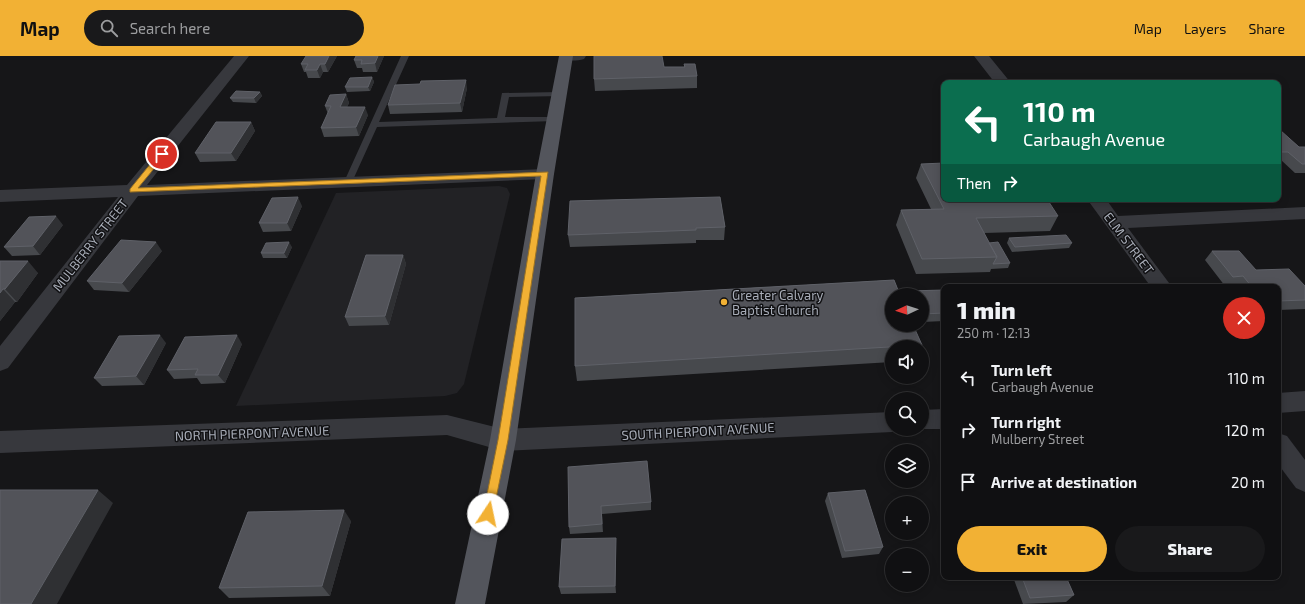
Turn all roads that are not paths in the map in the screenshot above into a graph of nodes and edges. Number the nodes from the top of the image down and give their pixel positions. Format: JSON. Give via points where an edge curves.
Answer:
{"nodes":[{"id":1,"x":242,"y":56,"type":"edge"},
{"id":2,"x":405,"y":56,"type":"edge"},
{"id":3,"x":566,"y":56,"type":"edge"},
{"id":4,"x":579,"y":56,"type":"edge"},
{"id":5,"x":981,"y":56,"type":"edge"},
{"id":6,"x":1000,"y":80,"type":"edge"},
{"id":7,"x":559,"y":94,"type":"junction"},
{"id":8,"x":555,"y":119,"type":"junction"},
{"id":9,"x":501,"y":120,"type":"junction"},
{"id":10,"x":373,"y":125,"type":"junction"},
{"id":11,"x":545,"y":174,"type":"junction"},
{"id":12,"x":348,"y":182,"type":"junction"},
{"id":13,"x":132,"y":191,"type":"junction"},
{"id":14,"x":0,"y":196,"type":"edge"},
{"id":15,"x":1098,"y":202,"type":"edge"},
{"id":16,"x":1305,"y":213,"type":"edge"},
{"id":17,"x":1115,"y":222,"type":"junction"},
{"id":18,"x":1160,"y":284,"type":"edge"},
{"id":19,"x":0,"y":362,"type":"edge"},
{"id":20,"x":1305,"y":401,"type":"edge"},
{"id":21,"x":1281,"y":403,"type":"edge"},
{"id":22,"x":941,"y":419,"type":"edge"},
{"id":23,"x":929,"y":420,"type":"edge"},
{"id":24,"x":885,"y":422,"type":"edge"},
{"id":25,"x":503,"y":440,"type":"junction"},
{"id":26,"x":0,"y":442,"type":"edge"},
{"id":27,"x":1281,"y":448,"type":"edge"},
{"id":28,"x":1305,"y":480,"type":"edge"},
{"id":29,"x":470,"y":604,"type":"edge"}],
"edges":[{"from":1,"to":13,"type":"street","name":"MULBERRY STREET"},
{"from":2,"to":10,"type":"lane"},
{"from":3,"to":4,"type":"street"},
{"from":3,"to":7,"type":"main road"},
{"from":5,"to":6,"type":"street"},
{"from":7,"to":8,"type":"main road"},
{"from":7,"to":9,"type":"lane","via":[[504,96]]},
{"from":8,"to":9,"type":"lane"},
{"from":8,"to":11,"type":"main road"},
{"from":9,"to":10,"type":"lane"},
{"from":10,"to":12,"type":"lane"},
{"from":11,"to":12,"type":"street"},
{"from":11,"to":25,"type":"main road"},
{"from":12,"to":13,"type":"street"},
{"from":13,"to":14,"type":"street"},
{"from":13,"to":19,"type":"street","name":"MULBERRY STREET"},
{"from":15,"to":17,"type":"street","name":"ELM STREET"},
{"from":16,"to":17,"type":"street"},
{"from":17,"to":18,"type":"street","name":"ELM STREET"},
{"from":20,"to":21,"type":"street"},
{"from":22,"to":23,"type":"street"},
{"from":24,"to":25,"type":"street","name":"SOUTH PIERPONT AVENUE"},
{"from":25,"to":26,"type":"street","name":"NORTH PIERPONT AVENUE","via":[[447,425]]},
{"from":25,"to":29,"type":"main road"},
{"from":27,"to":28,"type":"street"}]}
